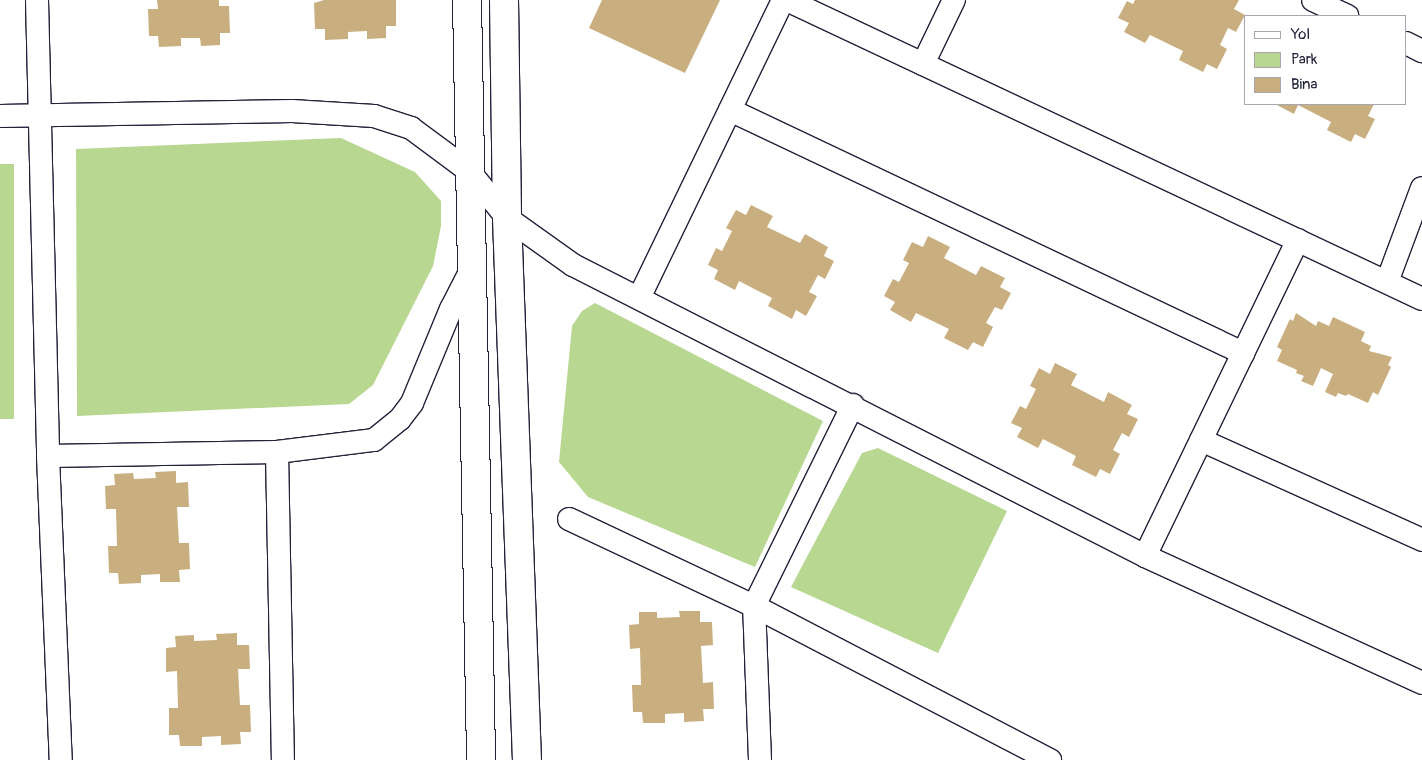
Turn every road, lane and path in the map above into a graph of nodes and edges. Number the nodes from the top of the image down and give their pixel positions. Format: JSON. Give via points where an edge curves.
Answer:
{"nodes":[{"id":1,"x":37,"y":0,"type":"edge"},
{"id":2,"x":467,"y":0,"type":"edge"},
{"id":3,"x":504,"y":0,"type":"edge"},
{"id":4,"x":785,"y":0,"type":"edge"},
{"id":5,"x":954,"y":0,"type":"edge"},
{"id":6,"x":1313,"y":0,"type":"edge"},
{"id":7,"x":1346,"y":15,"type":"edge"},
{"id":8,"x":1407,"y":44,"type":"edge"},
{"id":9,"x":1422,"y":51,"type":"edge"},
{"id":10,"x":923,"y":64,"type":"junction"},
{"id":11,"x":730,"y":110,"type":"junction"},
{"id":12,"x":37,"y":114,"type":"junction"},
{"id":13,"x":0,"y":116,"type":"edge"},
{"id":14,"x":469,"y":171,"type":"junction"},
{"id":15,"x":1422,"y":188,"type":"edge"},
{"id":16,"x":507,"y":218,"type":"junction"},
{"id":17,"x":1298,"y":240,"type":"junction"},
{"id":18,"x":470,"y":272,"type":"junction"},
{"id":19,"x":1387,"y":282,"type":"junction"},
{"id":20,"x":639,"y":298,"type":"junction"},
{"id":21,"x":1422,"y":299,"type":"edge"},
{"id":22,"x":1243,"y":353,"type":"junction"},
{"id":23,"x":853,"y":405,"type":"junction"},
{"id":24,"x":1201,"y":440,"type":"junction"},
{"id":25,"x":276,"y":452,"type":"junction"},
{"id":26,"x":48,"y":456,"type":"junction"},
{"id":27,"x":569,"y":519,"type":"dead end"},
{"id":28,"x":1422,"y":540,"type":"edge"},
{"id":29,"x":1145,"y":556,"type":"junction"},
{"id":30,"x":754,"y":606,"type":"junction"},
{"id":31,"x":1422,"y":683,"type":"edge"},
{"id":32,"x":1042,"y":759,"type":"edge"},
{"id":33,"x":61,"y":760,"type":"edge"},
{"id":34,"x":283,"y":760,"type":"edge"},
{"id":35,"x":481,"y":760,"type":"edge"},
{"id":36,"x":527,"y":760,"type":"edge"},
{"id":37,"x":760,"y":760,"type":"edge"}],
"edges":[{"from":1,"to":12,"type":"street"},
{"from":2,"to":14,"type":"main road"},
{"from":3,"to":16,"type":"main road"},
{"from":4,"to":10,"type":"street"},
{"from":4,"to":11,"type":"street"},
{"from":5,"to":10,"type":"street"},
{"from":6,"to":7,"type":"street"},
{"from":8,"to":9,"type":"street"},
{"from":10,"to":17,"type":"street"},
{"from":11,"to":20,"type":"street"},
{"from":11,"to":22,"type":"street"},
{"from":12,"to":13,"type":"street"},
{"from":12,"to":14,"type":"street","via":[[292,111],[374,116],[411,128]]},
{"from":12,"to":26,"type":"street"},
{"from":14,"to":16,"type":"street"},
{"from":14,"to":18,"type":"main road"},
{"from":15,"to":19,"type":"street"},
{"from":16,"to":20,"type":"street","via":[[573,265]]},
{"from":16,"to":36,"type":"main road"},
{"from":17,"to":19,"type":"street"},
{"from":17,"to":22,"type":"street"},
{"from":18,"to":25,"type":"street","via":[[444,324],[422,386],[388,430],[374,440]]},
{"from":18,"to":35,"type":"main road"},
{"from":19,"to":21,"type":"street"},
{"from":20,"to":23,"type":"street"},
{"from":22,"to":24,"type":"street"},
{"from":23,"to":29,"type":"street"},
{"from":23,"to":30,"type":"street"},
{"from":24,"to":28,"type":"street"},
{"from":24,"to":29,"type":"street"},
{"from":25,"to":26,"type":"street"},
{"from":25,"to":34,"type":"street"},
{"from":26,"to":33,"type":"street"},
{"from":27,"to":30,"type":"street"},
{"from":29,"to":31,"type":"street"},
{"from":30,"to":32,"type":"street"},
{"from":30,"to":37,"type":"street"}]}
